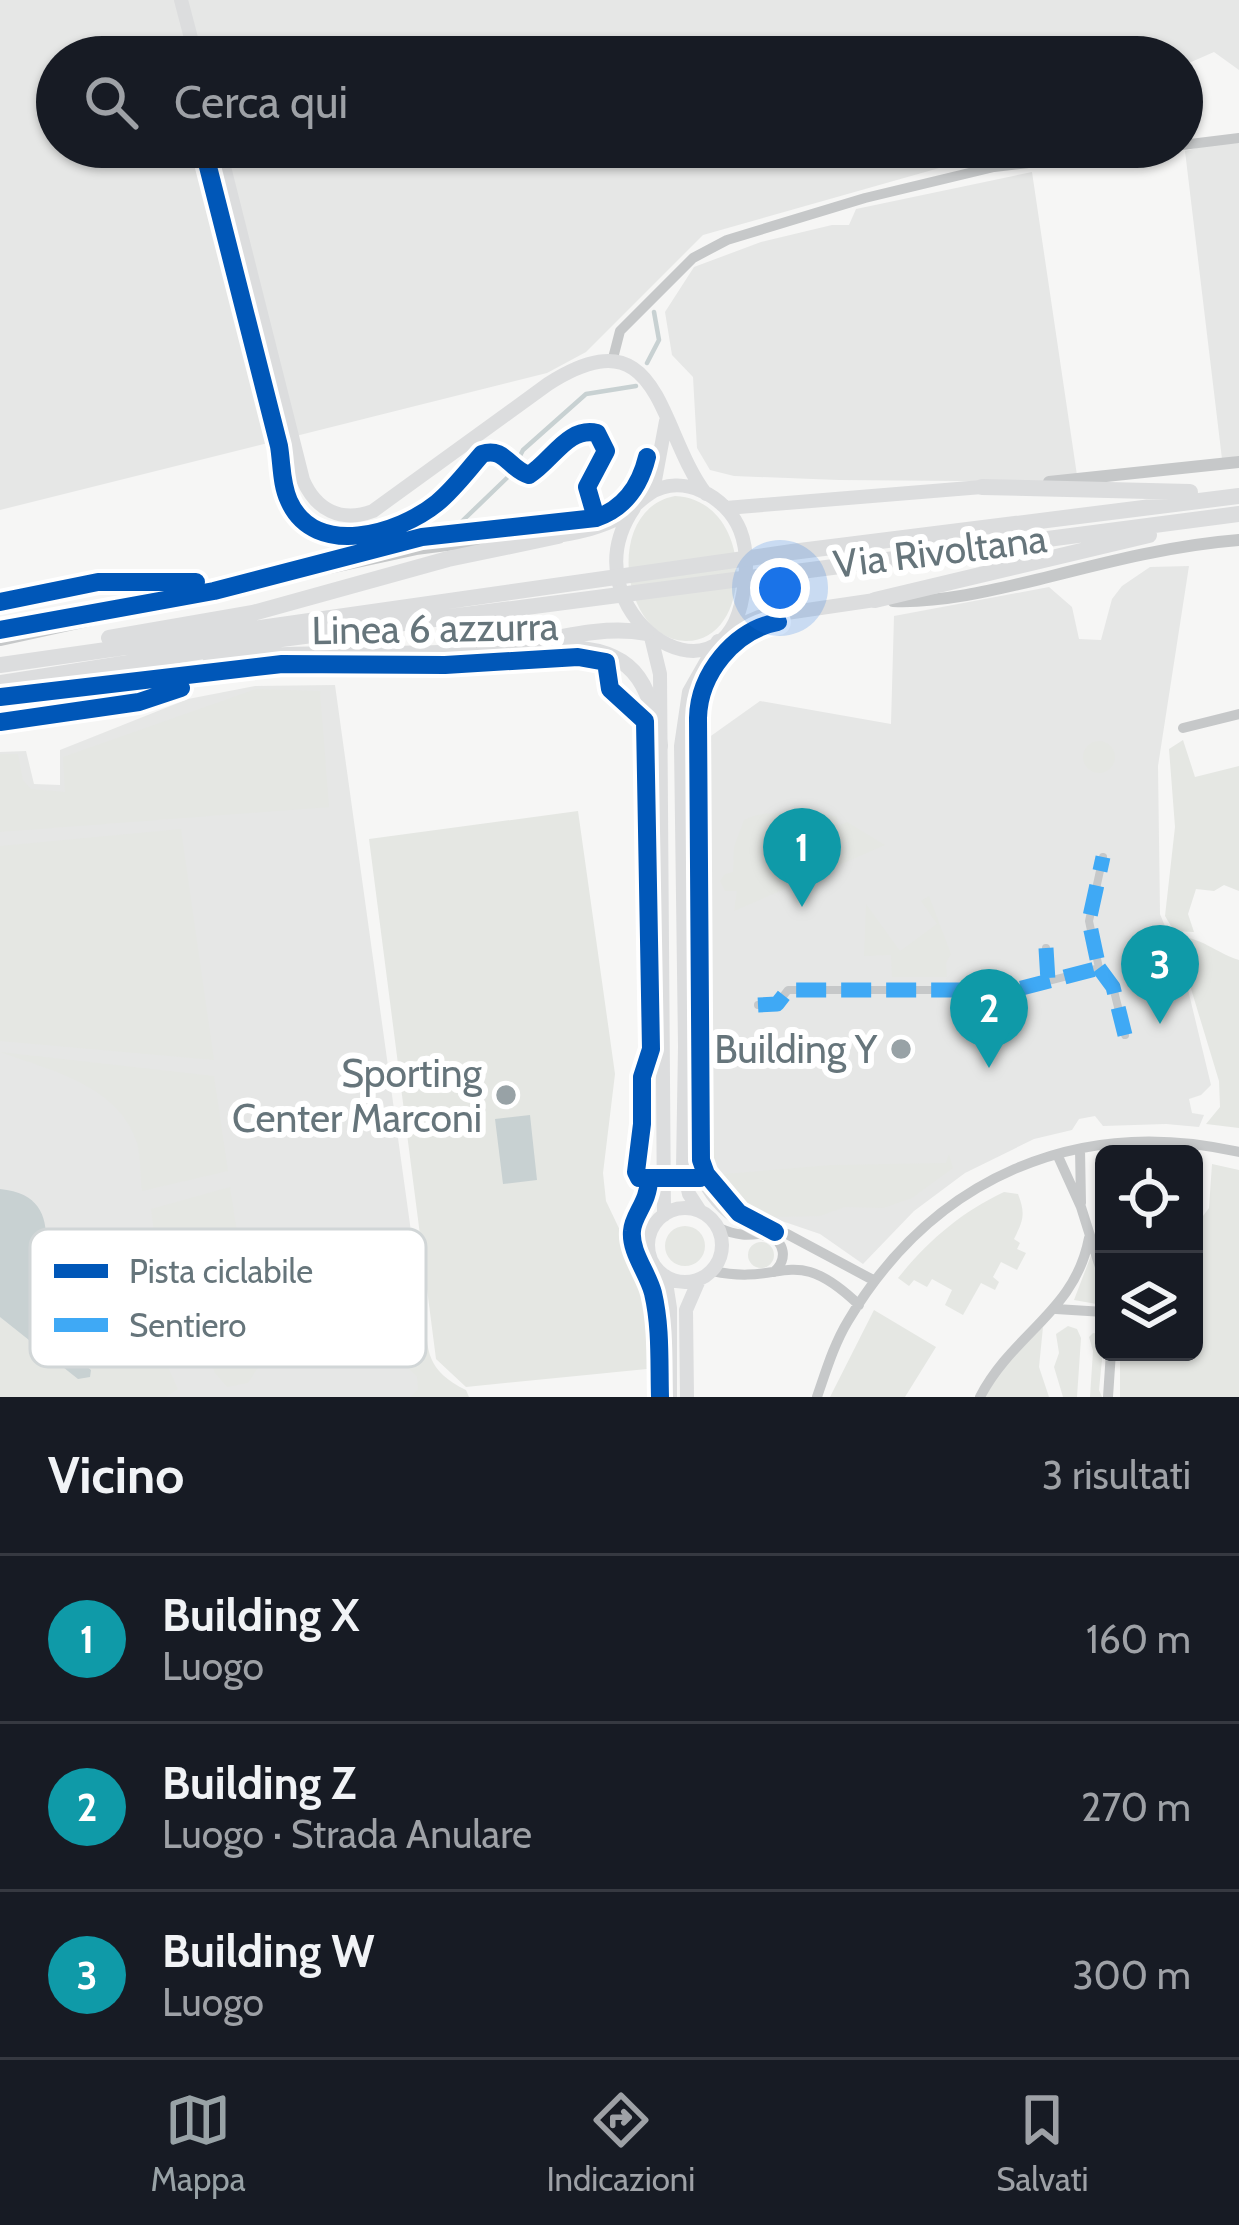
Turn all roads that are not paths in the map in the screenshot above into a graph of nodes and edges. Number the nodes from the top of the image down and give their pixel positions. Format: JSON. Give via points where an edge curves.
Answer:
{"nodes":[{"id":1,"x":182,"y":0,"type":"edge"},
{"id":2,"x":191,"y":36,"type":"edge"},
{"id":3,"x":1239,"y":138,"type":"edge"},
{"id":4,"x":1203,"y":143,"type":"edge"},
{"id":5,"x":224,"y":168,"type":"edge"},
{"id":6,"x":985,"y":168,"type":"edge"},
{"id":7,"x":612,"y":362,"type":"junction"},
{"id":8,"x":666,"y":416,"type":"junction"},
{"id":9,"x":1239,"y":463,"type":"edge"},
{"id":10,"x":982,"y":487,"type":"junction"},
{"id":11,"x":653,"y":491,"type":"junction"},
{"id":12,"x":1239,"y":492,"type":"edge"},
{"id":13,"x":706,"y":494,"type":"junction"},
{"id":14,"x":634,"y":508,"type":"junction"},
{"id":15,"x":726,"y":508,"type":"junction"},
{"id":16,"x":1239,"y":518,"type":"edge"},
{"id":17,"x":558,"y":536,"type":"junction"},
{"id":18,"x":1239,"y":539,"type":"edge"},
{"id":19,"x":794,"y":561,"type":"junction"},
{"id":20,"x":585,"y":590,"type":"junction"},
{"id":21,"x":875,"y":600,"type":"junction"},
{"id":22,"x":648,"y":635,"type":"junction"},
{"id":23,"x":722,"y":636,"type":"junction"},
{"id":24,"x":0,"y":640,"type":"edge"},
{"id":25,"x":505,"y":649,"type":"junction"},
{"id":26,"x":55,"y":656,"type":"junction"},
{"id":27,"x":0,"y":665,"type":"edge"},
{"id":28,"x":76,"y":670,"type":"junction"},
{"id":29,"x":0,"y":683,"type":"edge"},
{"id":30,"x":1239,"y":714,"type":"edge"},
{"id":31,"x":1184,"y":728,"type":"dead end"},
{"id":32,"x":660,"y":746,"type":"junction"},
{"id":33,"x":1103,"y":856,"type":"dead end"},
{"id":34,"x":1046,"y":948,"type":"dead end"},
{"id":35,"x":1099,"y":968,"type":"junction"},
{"id":36,"x":1048,"y":981,"type":"junction"},
{"id":37,"x":758,"y":1005,"type":"dead end"},
{"id":38,"x":1125,"y":1035,"type":"dead end"},
{"id":39,"x":685,"y":1046,"type":"junction"},
{"id":40,"x":1080,"y":1149,"type":"junction"},
{"id":41,"x":1239,"y":1152,"type":"edge"},
{"id":42,"x":1058,"y":1154,"type":"junction"},
{"id":43,"x":1081,"y":1207,"type":"junction"},
{"id":44,"x":700,"y":1210,"type":"junction"},
{"id":45,"x":664,"y":1215,"type":"junction"},
{"id":46,"x":718,"y":1228,"type":"junction"},
{"id":47,"x":765,"y":1234,"type":"junction"},
{"id":48,"x":1088,"y":1238,"type":"junction"},
{"id":49,"x":1095,"y":1256,"type":"edge"},
{"id":50,"x":774,"y":1273,"type":"junction"},
{"id":51,"x":706,"y":1275,"type":"junction"},
{"id":52,"x":665,"y":1276,"type":"junction"},
{"id":53,"x":875,"y":1281,"type":"junction"},
{"id":54,"x":859,"y":1305,"type":"junction"},
{"id":55,"x":1056,"y":1309,"type":"junction"},
{"id":56,"x":1095,"y":1311,"type":"edge"},
{"id":57,"x":1111,"y":1361,"type":"edge"},
{"id":58,"x":670,"y":1397,"type":"edge"},
{"id":59,"x":687,"y":1397,"type":"edge"},
{"id":60,"x":818,"y":1397,"type":"edge"},
{"id":61,"x":980,"y":1397,"type":"edge"},
{"id":62,"x":1108,"y":1397,"type":"edge"}],
"edges":[{"from":1,"to":2,"type":"main road"},
{"from":3,"to":4,"type":"street"},
{"from":5,"to":7,"type":"main road","via":[[303,480],[316,502],[338,515],[386,504],[570,370]]},
{"from":6,"to":7,"type":"street","via":[[709,247],[620,332]]},
{"from":7,"to":8,"type":"main road","via":[[647,378]]},
{"from":8,"to":11,"type":"main road"},
{"from":8,"to":13,"type":"main road"},
{"from":9,"to":10,"type":"street"},
{"from":10,"to":12,"type":"highway"},
{"from":10,"to":15,"type":"main road"},
{"from":11,"to":13,"type":"main road","via":[[682,486]]},
{"from":11,"to":14,"type":"main road"},
{"from":12,"to":19,"type":"highway","name":"Via Rivoltana"},
{"from":13,"to":15,"type":"main road"},
{"from":14,"to":17,"type":"main road"},
{"from":14,"to":22,"type":"main road","via":[[621,535],[619,572],[628,608]]},
{"from":15,"to":23,"type":"main road","via":[[746,568],[741,605]]},
{"from":16,"to":19,"type":"highway","name":"Via Rivoltana"},
{"from":16,"to":21,"type":"highway"},
{"from":17,"to":24,"type":"street","via":[[416,550]]},
{"from":17,"to":26,"type":"highway"},
{"from":18,"to":21,"type":"street","via":[[949,597]]},
{"from":19,"to":20,"type":"highway","name":"Via Rivoltana"},
{"from":20,"to":26,"type":"highway","name":"Via Rivoltana"},
{"from":20,"to":28,"type":"highway","name":"Via Rivoltana"},
{"from":21,"to":23,"type":"main road","via":[[759,617]]},
{"from":22,"to":23,"type":"main road","via":[[685,650]]},
{"from":22,"to":25,"type":"highway","via":[[616,630]]},
{"from":22,"to":32,"type":"main road","via":[[660,674]]},
{"from":23,"to":39,"type":"main road","via":[[693,681],[682,733]]},
{"from":25,"to":28,"type":"highway"},
{"from":25,"to":32,"type":"highway","via":[[588,648],[624,662],[646,688]]},
{"from":26,"to":27,"type":"highway","name":"Via Rivoltana"},
{"from":28,"to":29,"type":"highway","name":"Via Rivoltana"},
{"from":30,"to":31,"type":"street"},
{"from":32,"to":45,"type":"main road"},
{"from":33,"to":35,"type":"street","via":[[1089,921]]},
{"from":34,"to":36,"type":"street"},
{"from":35,"to":36,"type":"street"},
{"from":35,"to":38,"type":"street","via":[[1113,987]]},
{"from":36,"to":37,"type":"street","via":[[1014,990],[788,990],[777,1004]]},
{"from":39,"to":44,"type":"main road","via":[[682,1168]]},
{"from":39,"to":47,"type":"main road","via":[[698,1173],[728,1212]]},
{"from":40,"to":41,"type":"street","via":[[1158,1143]]},
{"from":40,"to":42,"type":"street"},
{"from":40,"to":43,"type":"street"},
{"from":42,"to":43,"type":"street"},
{"from":42,"to":53,"type":"street","via":[[963,1196]]},
{"from":43,"to":48,"type":"street"},
{"from":44,"to":45,"type":"main road"},
{"from":44,"to":46,"type":"main road"},
{"from":45,"to":52,"type":"main road","via":[[648,1244]]},
{"from":46,"to":47,"type":"street"},
{"from":46,"to":51,"type":"main road","via":[[723,1247]]},
{"from":47,"to":50,"type":"street","via":[[783,1252]]},
{"from":47,"to":53,"type":"street","via":[[787,1234]]},
{"from":48,"to":49,"type":"street"},
{"from":48,"to":55,"type":"street"},
{"from":50,"to":51,"type":"street"},
{"from":50,"to":54,"type":"street","via":[[815,1271]]},
{"from":51,"to":52,"type":"main road","via":[[682,1282]]},
{"from":51,"to":59,"type":"main road","via":[[686,1310]]},
{"from":52,"to":58,"type":"main road"},
{"from":53,"to":54,"type":"street"},
{"from":54,"to":60,"type":"street"},
{"from":55,"to":56,"type":"street"},
{"from":55,"to":61,"type":"street","via":[[1016,1343]]},
{"from":57,"to":62,"type":"street"}]}
